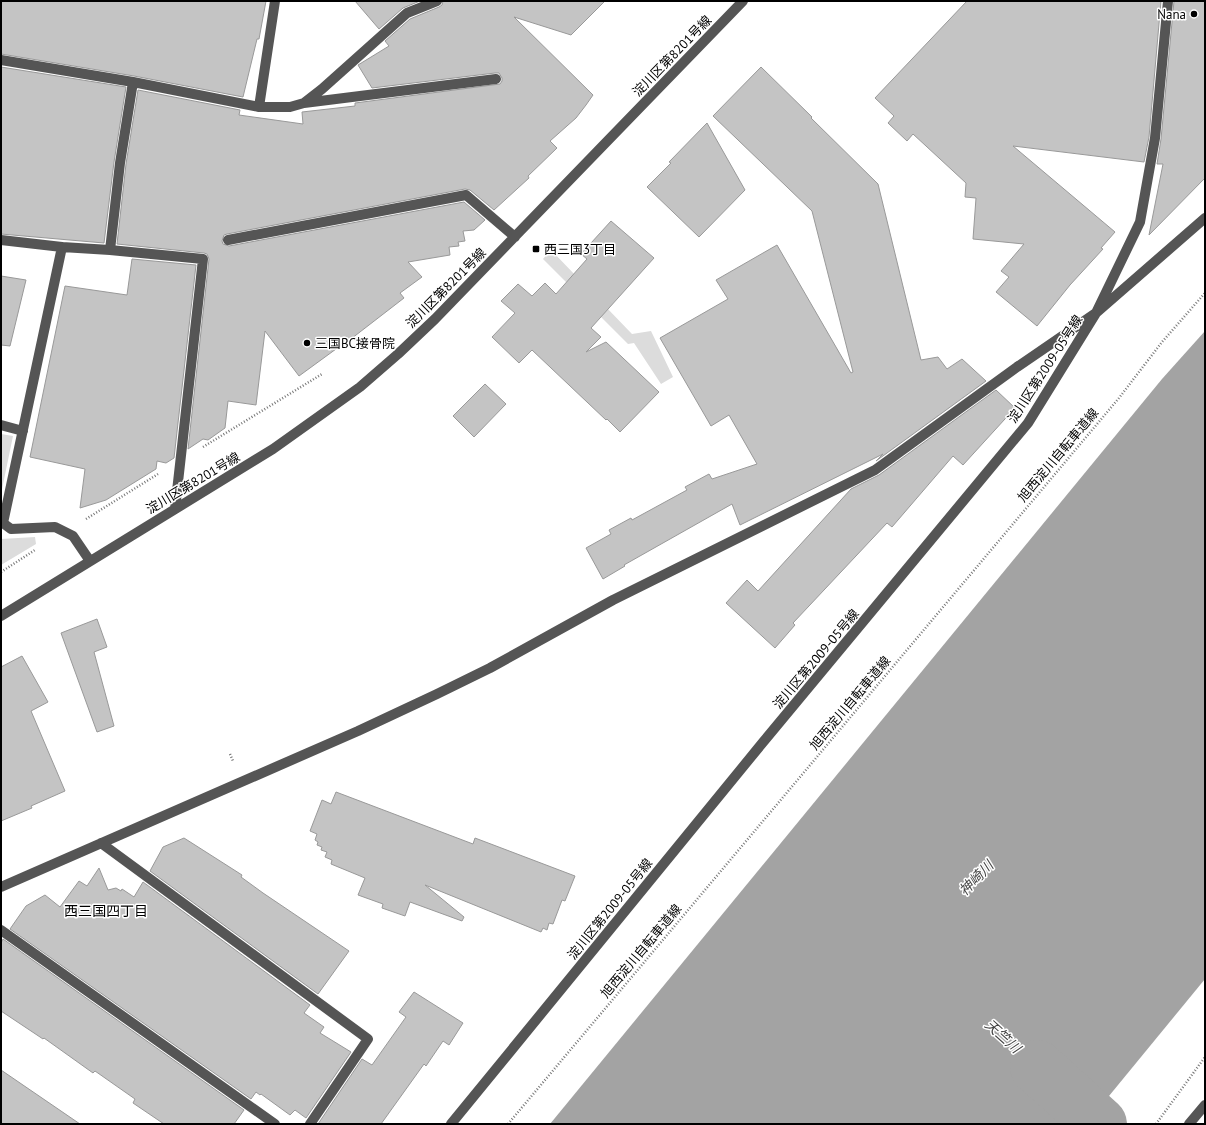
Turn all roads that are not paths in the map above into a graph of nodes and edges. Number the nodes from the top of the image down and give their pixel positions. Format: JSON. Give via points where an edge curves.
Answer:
{"nodes":[{"id":1,"x":275,"y":1,"type":"edge"},
{"id":2,"x":437,"y":1,"type":"edge"},
{"id":3,"x":743,"y":1,"type":"edge"},
{"id":4,"x":1168,"y":1,"type":"edge"},
{"id":5,"x":1,"y":60,"type":"edge"},
{"id":6,"x":496,"y":79,"type":"dead end"},
{"id":7,"x":133,"y":82,"type":"junction"},
{"id":8,"x":304,"y":103,"type":"junction"},
{"id":9,"x":259,"y":107,"type":"junction"},
{"id":10,"x":1205,"y":218,"type":"edge"},
{"id":11,"x":515,"y":237,"type":"junction"},
{"id":12,"x":1,"y":240,"type":"edge"},
{"id":13,"x":228,"y":240,"type":"dead end"},
{"id":14,"x":62,"y":247,"type":"junction"},
{"id":15,"x":110,"y":250,"type":"junction"},
{"id":16,"x":1096,"y":313,"type":"junction"},
{"id":17,"x":1,"y":425,"type":"edge"},
{"id":18,"x":23,"y":431,"type":"junction"},
{"id":19,"x":175,"y":509,"type":"junction"},
{"id":20,"x":3,"y":511,"type":"edge"},
{"id":21,"x":90,"y":561,"type":"junction"},
{"id":22,"x":1,"y":616,"type":"edge"},
{"id":23,"x":101,"y":843,"type":"junction"},
{"id":24,"x":1,"y":887,"type":"edge"},
{"id":25,"x":1,"y":930,"type":"edge"},
{"id":26,"x":1205,"y":1105,"type":"edge"},
{"id":27,"x":275,"y":1124,"type":"edge"},
{"id":28,"x":310,"y":1124,"type":"edge"},
{"id":29,"x":451,"y":1124,"type":"edge"},
{"id":30,"x":1189,"y":1124,"type":"edge"}],
"edges":[{"from":1,"to":9,"type":"street"},
{"from":2,"to":8,"type":"street","via":[[407,13]]},
{"from":3,"to":11,"type":"street","name":"淀川区第8201号線"},
{"from":4,"to":16,"type":"street","via":[[1155,138],[1140,222]]},
{"from":5,"to":7,"type":"street"},
{"from":6,"to":8,"type":"street"},
{"from":7,"to":9,"type":"street"},
{"from":7,"to":15,"type":"street","via":[[120,162]]},
{"from":8,"to":9,"type":"street","via":[[290,107]]},
{"from":10,"to":16,"type":"street","name":"淀川区第2009-05号線"},
{"from":11,"to":13,"type":"street","via":[[466,195]]},
{"from":11,"to":19,"type":"street","name":"淀川区第8201号線","via":[[435,319],[360,387],[273,449]]},
{"from":12,"to":14,"type":"street"},
{"from":14,"to":15,"type":"street"},
{"from":14,"to":18,"type":"street"},
{"from":15,"to":19,"type":"street","via":[[203,259]]},
{"from":16,"to":23,"type":"street","via":[[875,470],[613,600],[490,668],[437,694]]},
{"from":16,"to":29,"type":"street","name":"淀川区第2009-05号線","via":[[1028,423]]},
{"from":17,"to":18,"type":"street"},
{"from":18,"to":20,"type":"street"},
{"from":19,"to":21,"type":"street","name":"淀川区第8201号線"},
{"from":20,"to":21,"type":"street","via":[[3,523],[11,529],[55,527],[73,536]]},
{"from":21,"to":22,"type":"street","name":"淀川区第8201号線"},
{"from":23,"to":24,"type":"street"},
{"from":23,"to":28,"type":"street","via":[[368,1038]]},
{"from":25,"to":27,"type":"street"},
{"from":26,"to":30,"type":"street"}]}
